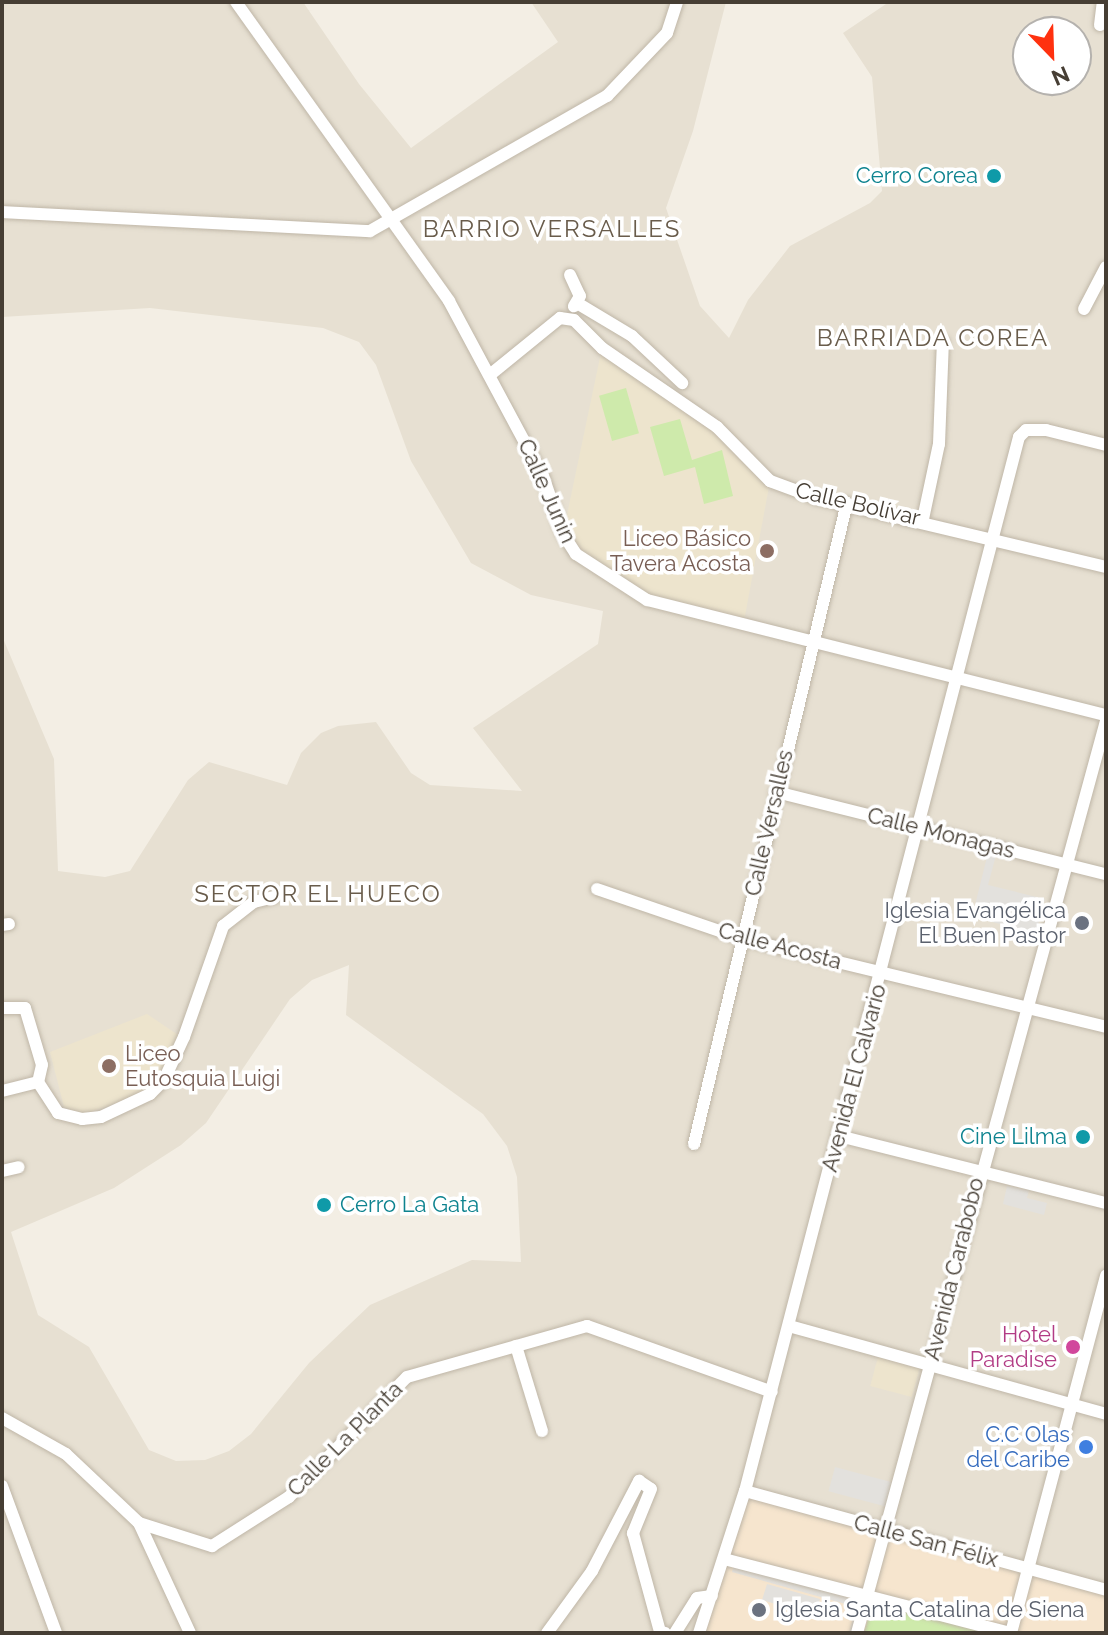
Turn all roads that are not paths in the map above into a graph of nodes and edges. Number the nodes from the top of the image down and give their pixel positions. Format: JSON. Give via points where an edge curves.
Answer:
{"nodes":[{"id":1,"x":236,"y":2,"type":"edge"},
{"id":2,"x":677,"y":2,"type":"edge"},
{"id":3,"x":1103,"y":2,"type":"edge"},
{"id":4,"x":1100,"y":25,"type":"dead end"},
{"id":5,"x":2,"y":212,"type":"edge"},
{"id":6,"x":389,"y":221,"type":"junction"},
{"id":7,"x":1106,"y":267,"type":"edge"},
{"id":8,"x":570,"y":275,"type":"dead end"},
{"id":9,"x":577,"y":303,"type":"junction"},
{"id":10,"x":1084,"y":309,"type":"dead end"},
{"id":11,"x":568,"y":320,"type":"junction"},
{"id":12,"x":943,"y":342,"type":"dead end"},
{"id":13,"x":491,"y":374,"type":"junction"},
{"id":14,"x":682,"y":383,"type":"dead end"},
{"id":15,"x":1106,"y":445,"type":"edge"},
{"id":16,"x":847,"y":503,"type":"junction"},
{"id":17,"x":923,"y":519,"type":"junction"},
{"id":18,"x":996,"y":537,"type":"junction"},
{"id":19,"x":1106,"y":567,"type":"edge"},
{"id":20,"x":813,"y":638,"type":"junction"},
{"id":21,"x":960,"y":675,"type":"junction"},
{"id":22,"x":1106,"y":715,"type":"edge"},
{"id":23,"x":1106,"y":721,"type":"edge"},
{"id":24,"x":776,"y":792,"type":"junction"},
{"id":25,"x":919,"y":829,"type":"junction"},
{"id":26,"x":1068,"y":865,"type":"junction"},
{"id":27,"x":1106,"y":874,"type":"edge"},
{"id":28,"x":597,"y":889,"type":"dead end"},
{"id":29,"x":274,"y":897,"type":"dead end"},
{"id":30,"x":743,"y":939,"type":"junction"},
{"id":31,"x":882,"y":972,"type":"junction"},
{"id":32,"x":2,"y":1008,"type":"edge"},
{"id":33,"x":1025,"y":1008,"type":"junction"},
{"id":34,"x":1106,"y":1027,"type":"edge"},
{"id":35,"x":38,"y":1082,"type":"junction"},
{"id":36,"x":2,"y":1091,"type":"edge"},
{"id":37,"x":839,"y":1136,"type":"junction"},
{"id":38,"x":694,"y":1144,"type":"dead end"},
{"id":39,"x":19,"y":1167,"type":"dead end"},
{"id":40,"x":980,"y":1170,"type":"junction"},
{"id":41,"x":2,"y":1171,"type":"edge"},
{"id":42,"x":1106,"y":1203,"type":"edge"},
{"id":43,"x":1106,"y":1275,"type":"edge"},
{"id":44,"x":789,"y":1326,"type":"junction"},
{"id":45,"x":516,"y":1346,"type":"junction"},
{"id":46,"x":930,"y":1366,"type":"junction"},
{"id":47,"x":772,"y":1392,"type":"junction"},
{"id":48,"x":1071,"y":1406,"type":"junction"},
{"id":49,"x":1106,"y":1414,"type":"edge"},
{"id":50,"x":2,"y":1418,"type":"edge"},
{"id":51,"x":542,"y":1431,"type":"dead end"},
{"id":52,"x":2,"y":1486,"type":"edge"},
{"id":53,"x":745,"y":1491,"type":"junction"},
{"id":54,"x":139,"y":1523,"type":"junction"},
{"id":55,"x":886,"y":1530,"type":"junction"},
{"id":56,"x":724,"y":1559,"type":"junction"},
{"id":57,"x":1028,"y":1569,"type":"junction"},
{"id":58,"x":1106,"y":1590,"type":"edge"},
{"id":59,"x":867,"y":1594,"type":"junction"},
{"id":60,"x":712,"y":1596,"type":"junction"},
{"id":61,"x":56,"y":1633,"type":"edge"},
{"id":62,"x":190,"y":1633,"type":"edge"},
{"id":63,"x":547,"y":1633,"type":"edge"},
{"id":64,"x":665,"y":1633,"type":"edge"},
{"id":65,"x":675,"y":1633,"type":"edge"},
{"id":66,"x":699,"y":1633,"type":"edge"},
{"id":67,"x":857,"y":1633,"type":"edge"},
{"id":68,"x":1011,"y":1633,"type":"edge"}],
"edges":[{"from":1,"to":6,"type":"street","name":"Calle Junin"},
{"from":2,"to":6,"type":"street","via":[[667,33],[607,96]]},
{"from":3,"to":4,"type":"street"},
{"from":5,"to":6,"type":"street","via":[[370,231]]},
{"from":6,"to":13,"type":"street","name":"Calle Junin","via":[[449,301]]},
{"from":7,"to":10,"type":"street"},
{"from":8,"to":9,"type":"street","via":[[580,296]]},
{"from":9,"to":11,"type":"street"},
{"from":9,"to":14,"type":"street","via":[[632,336]]},
{"from":11,"to":13,"type":"street","via":[[560,318]]},
{"from":11,"to":16,"type":"street","name":"Calle Bolívar","via":[[717,427],[770,481]]},
{"from":12,"to":17,"type":"street","via":[[939,444]]},
{"from":13,"to":20,"type":"street","name":"Calle Junin","via":[[576,554],[647,600]]},
{"from":15,"to":18,"type":"street","name":"Avenida El Calvario","via":[[1026,430],[1019,437]]},
{"from":16,"to":17,"type":"street","name":"Calle Bolívar"},
{"from":16,"to":20,"type":"street","name":"Calle Versalles"},
{"from":17,"to":18,"type":"street","name":"Calle Bolívar"},
{"from":18,"to":19,"type":"street","name":"Calle Bolívar"},
{"from":18,"to":21,"type":"street","name":"Avenida El Calvario"},
{"from":20,"to":21,"type":"street","name":"Calle Junin"},
{"from":20,"to":24,"type":"street","name":"Calle Versalles"},
{"from":21,"to":22,"type":"street","name":"Calle Junin"},
{"from":21,"to":25,"type":"street","name":"Avenida El Calvario"},
{"from":23,"to":26,"type":"street","name":"Avenida Carabobo"},
{"from":24,"to":25,"type":"street","name":"Calle Monagas"},
{"from":24,"to":30,"type":"street","name":"Calle Versalles"},
{"from":25,"to":26,"type":"street","name":"Calle Monagas"},
{"from":25,"to":31,"type":"street","name":"Avenida El Calvario"},
{"from":26,"to":27,"type":"street","name":"Calle Monagas"},
{"from":26,"to":33,"type":"street","name":"Avenida Carabobo"},
{"from":28,"to":30,"type":"street","name":"Calle Acosta"},
{"from":29,"to":35,"type":"street","via":[[254,902],[223,926],[184,1037],[164,1080],[150,1094],[101,1117],[82,1119],[58,1113]]},
{"from":30,"to":31,"type":"street","name":"Calle Acosta"},
{"from":30,"to":38,"type":"street","name":"Calle Versalles"},
{"from":31,"to":33,"type":"street","name":"Calle Acosta"},
{"from":31,"to":37,"type":"street","name":"Avenida El Calvario"},
{"from":32,"to":35,"type":"street","via":[[25,1008],[42,1065]]},
{"from":33,"to":34,"type":"street","name":"Calle Acosta"},
{"from":33,"to":40,"type":"street","name":"Avenida Carabobo"},
{"from":35,"to":36,"type":"street"},
{"from":37,"to":40,"type":"street"},
{"from":37,"to":44,"type":"street","name":"Avenida El Calvario"},
{"from":39,"to":41,"type":"street"},
{"from":40,"to":42,"type":"street"},
{"from":40,"to":46,"type":"street","name":"Avenida Carabobo"},
{"from":43,"to":48,"type":"street"},
{"from":44,"to":46,"type":"street"},
{"from":44,"to":47,"type":"street","name":"Avenida El Calvario"},
{"from":45,"to":47,"type":"street","name":"Calle La Planta","via":[[587,1326]]},
{"from":45,"to":51,"type":"street"},
{"from":45,"to":54,"type":"street","name":"Calle La Planta","via":[[407,1377],[289,1497],[212,1546]]},
{"from":46,"to":48,"type":"street"},
{"from":46,"to":55,"type":"street","name":"Avenida Carabobo"},
{"from":47,"to":53,"type":"street","name":"Avenida El Calvario"},
{"from":48,"to":49,"type":"street"},
{"from":48,"to":57,"type":"street"},
{"from":50,"to":54,"type":"street","name":"Calle La Planta","via":[[66,1454]]},
{"from":52,"to":61,"type":"street"},
{"from":53,"to":55,"type":"street","name":"Calle San Félix"},
{"from":53,"to":56,"type":"street","name":"Avenida El Calvario"},
{"from":54,"to":62,"type":"street"},
{"from":55,"to":57,"type":"street","name":"Calle San Félix"},
{"from":55,"to":59,"type":"street","name":"Avenida Carabobo"},
{"from":56,"to":59,"type":"street"},
{"from":56,"to":60,"type":"street","name":"Avenida El Calvario"},
{"from":57,"to":58,"type":"street","name":"Calle San Félix"},
{"from":57,"to":68,"type":"street"},
{"from":59,"to":67,"type":"street","name":"Avenida Carabobo"},
{"from":59,"to":68,"type":"street"},
{"from":60,"to":65,"type":"street","via":[[697,1598]]},
{"from":60,"to":66,"type":"street","name":"Avenida El Calvario"},
{"from":63,"to":64,"type":"street","via":[[592,1571],[639,1481],[651,1489],[633,1533],[660,1632]]}]}
